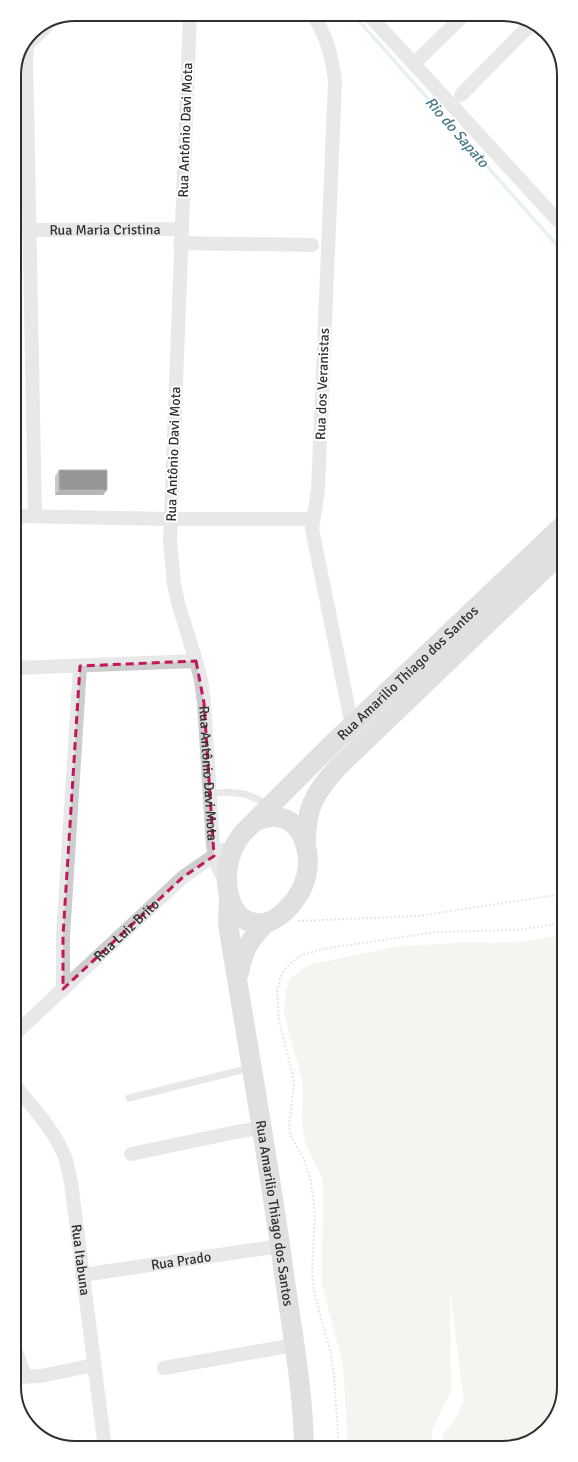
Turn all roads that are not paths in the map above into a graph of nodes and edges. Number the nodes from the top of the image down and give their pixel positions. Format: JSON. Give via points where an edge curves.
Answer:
{"nodes":[{"id":1,"x":190,"y":21,"type":"edge"},
{"id":2,"x":317,"y":21,"type":"edge"},
{"id":3,"x":374,"y":21,"type":"edge"},
{"id":4,"x":458,"y":21,"type":"edge"},
{"id":5,"x":528,"y":27,"type":"edge"},
{"id":6,"x":27,"y":52,"type":"edge"},
{"id":7,"x":420,"y":58,"type":"dead end"},
{"id":8,"x":461,"y":94,"type":"dead end"},
{"id":9,"x":557,"y":220,"type":"edge"},
{"id":10,"x":29,"y":230,"type":"junction"},
{"id":11,"x":181,"y":236,"type":"junction"},
{"id":12,"x":312,"y":246,"type":"dead end"},
{"id":13,"x":21,"y":516,"type":"edge"},
{"id":14,"x":35,"y":516,"type":"junction"},
{"id":15,"x":171,"y":519,"type":"junction"},
{"id":16,"x":304,"y":519,"type":"dead end"},
{"id":17,"x":557,"y":531,"type":"edge"},
{"id":18,"x":557,"y":557,"type":"edge"},
{"id":19,"x":196,"y":661,"type":"junction"},
{"id":20,"x":80,"y":666,"type":"junction"},
{"id":21,"x":21,"y":668,"type":"edge"},
{"id":22,"x":352,"y":726,"type":"junction"},
{"id":23,"x":210,"y":794,"type":"junction"},
{"id":24,"x":271,"y":805,"type":"junction"},
{"id":25,"x":307,"y":821,"type":"junction"},
{"id":26,"x":249,"y":828,"type":"junction"},
{"id":27,"x":306,"y":848,"type":"junction"},
{"id":28,"x":214,"y":856,"type":"junction"},
{"id":29,"x":228,"y":893,"type":"junction"},
{"id":30,"x":266,"y":923,"type":"junction"},
{"id":31,"x":238,"y":981,"type":"junction"},
{"id":32,"x":63,"y":989,"type":"junction"},
{"id":33,"x":21,"y":1028,"type":"edge"},
{"id":34,"x":252,"y":1067,"type":"junction"},
{"id":35,"x":21,"y":1093,"type":"edge"},
{"id":36,"x":129,"y":1098,"type":"dead end"},
{"id":37,"x":262,"y":1128,"type":"junction"},
{"id":38,"x":131,"y":1154,"type":"dead end"},
{"id":39,"x":280,"y":1246,"type":"junction"},
{"id":40,"x":82,"y":1275,"type":"junction"},
{"id":41,"x":294,"y":1345,"type":"junction"},
{"id":42,"x":94,"y":1365,"type":"junction"},
{"id":43,"x":164,"y":1368,"type":"dead end"},
{"id":44,"x":21,"y":1376,"type":"edge"},
{"id":45,"x":104,"y":1441,"type":"edge"},
{"id":46,"x":304,"y":1441,"type":"edge"}],
"edges":[{"from":1,"to":11,"type":"street","name":"Rua Antônio Davi Mota"},
{"from":2,"to":22,"type":"street","name":"Rua dos Veranistas","via":[[326,38],[332,59],[335,106],[318,490],[312,529]]},
{"from":3,"to":9,"type":"street"},
{"from":4,"to":7,"type":"street"},
{"from":5,"to":8,"type":"street"},
{"from":6,"to":10,"type":"street"},
{"from":10,"to":11,"type":"street","name":"Rua Maria Cristina"},
{"from":10,"to":14,"type":"street"},
{"from":11,"to":12,"type":"street","name":"Rua Maria Cristina"},
{"from":11,"to":15,"type":"street","name":"Rua Antônio Davi Mota"},
{"from":13,"to":14,"type":"street"},
{"from":14,"to":15,"type":"street"},
{"from":15,"to":16,"type":"street"},
{"from":15,"to":19,"type":"street","name":"Rua Antônio Davi Mota","via":[[170,542],[174,584]]},
{"from":17,"to":22,"type":"main road","name":"Rua Amarilio Thiago dos Santos"},
{"from":18,"to":25,"type":"main road","name":"Rua Amarilio Thiago dos Santos","via":[[340,765],[320,788]]},
{"from":19,"to":20,"type":"street"},
{"from":19,"to":23,"type":"street","name":"Rua Antônio Davi Mota","via":[[204,703]]},
{"from":20,"to":21,"type":"street"},
{"from":20,"to":32,"type":"street","via":[[63,936]]},
{"from":22,"to":24,"type":"main road","name":"Rua Amarilio Thiago dos Santos"},
{"from":23,"to":24,"type":"lane","via":[[245,794]]},
{"from":23,"to":28,"type":"street","name":"Rua Antônio Davi Mota"},
{"from":24,"to":25,"type":"main road","via":[[285,807]]},
{"from":24,"to":26,"type":"main road","name":"Rua Amarilio Thiago dos Santos"},
{"from":25,"to":27,"type":"main road","name":"Rua Amarilio Thiago dos Santos"},
{"from":26,"to":27,"type":"main road","via":[[275,817],[284,818],[297,828]]},
{"from":26,"to":28,"type":"street","name":"Rua Luiz Brito"},
{"from":26,"to":29,"type":"main road","via":[[237,842],[229,861]]},
{"from":27,"to":30,"type":"main road","via":[[306,876],[298,897],[281,915]]},
{"from":28,"to":29,"type":"street","name":"Rua Antônio Davi Mota"},
{"from":28,"to":32,"type":"street","name":"Rua Luiz Brito","via":[[183,877]]},
{"from":29,"to":30,"type":"main road","via":[[232,906],[243,918],[258,924]]},
{"from":29,"to":31,"type":"main road","name":"Rua Amarilio Thiago dos Santos","via":[[228,924]]},
{"from":30,"to":31,"type":"main road","name":"Rua Amarilio Thiago dos Santos","via":[[248,944],[240,965]]},
{"from":31,"to":34,"type":"main road","name":"Rua Amarilio Thiago dos Santos"},
{"from":32,"to":33,"type":"street","name":"Rua Luiz Brito"},
{"from":34,"to":36,"type":"lane"},
{"from":34,"to":37,"type":"main road","name":"Rua Amarilio Thiago dos Santos"},
{"from":35,"to":40,"type":"street","name":"Rua Itabuna","via":[[50,1128],[66,1160]]},
{"from":37,"to":38,"type":"street"},
{"from":37,"to":39,"type":"main road","name":"Rua Amarilio Thiago dos Santos"},
{"from":39,"to":40,"type":"street","name":"Rua Prado"},
{"from":39,"to":41,"type":"main road","name":"Rua Amarilio Thiago dos Santos"},
{"from":40,"to":42,"type":"street","name":"Rua Itabuna"},
{"from":41,"to":43,"type":"street"},
{"from":41,"to":46,"type":"main road","name":"Rua Amarilio Thiago dos Santos"},
{"from":42,"to":44,"type":"street","via":[[41,1376]]},
{"from":42,"to":45,"type":"street","name":"Rua Itabuna"}]}
